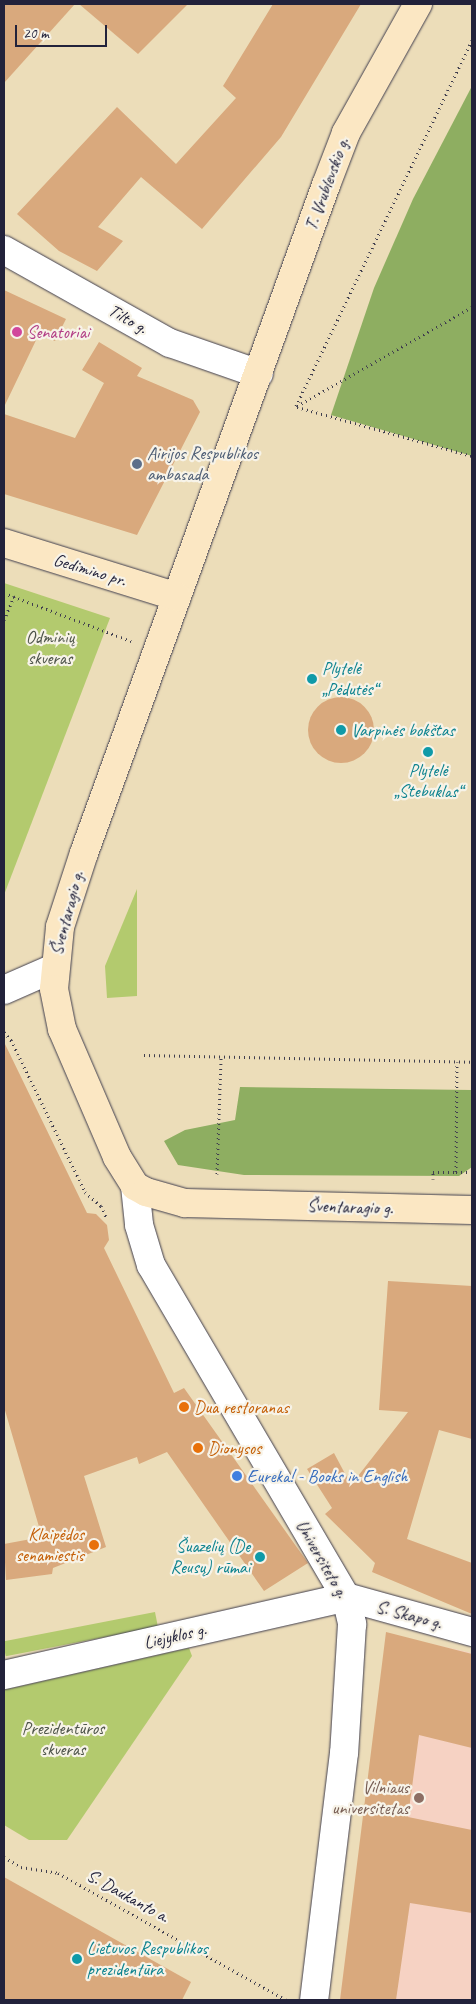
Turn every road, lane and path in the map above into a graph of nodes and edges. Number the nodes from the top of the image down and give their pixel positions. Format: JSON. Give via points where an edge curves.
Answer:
{"nodes":[{"id":1,"x":418,"y":4,"type":"edge"},
{"id":2,"x":472,"y":40,"type":"edge"},
{"id":3,"x":4,"y":250,"type":"edge"},
{"id":4,"x":472,"y":307,"type":"edge"},
{"id":5,"x":259,"y":374,"type":"junction"},
{"id":6,"x":296,"y":406,"type":"junction"},
{"id":7,"x":472,"y":456,"type":"edge"},
{"id":8,"x":4,"y":543,"type":"edge"},
{"id":9,"x":4,"y":592,"type":"edge"},
{"id":10,"x":14,"y":596,"type":"junction"},
{"id":11,"x":177,"y":597,"type":"junction"},
{"id":12,"x":4,"y":620,"type":"edge"},
{"id":13,"x":157,"y":651,"type":"junction"},
{"id":14,"x":54,"y":968,"type":"junction"},
{"id":15,"x":4,"y":990,"type":"edge"},
{"id":16,"x":4,"y":1032,"type":"edge"},
{"id":17,"x":144,"y":1055,"type":"dead end"},
{"id":18,"x":221,"y":1057,"type":"junction"},
{"id":19,"x":457,"y":1062,"type":"junction"},
{"id":20,"x":472,"y":1062,"type":"edge"},
{"id":21,"x":456,"y":1172,"type":"junction"},
{"id":22,"x":472,"y":1172,"type":"edge"},
{"id":23,"x":216,"y":1183,"type":"dead end"},
{"id":24,"x":433,"y":1184,"type":"dead end"},
{"id":25,"x":135,"y":1186,"type":"junction"},
{"id":26,"x":472,"y":1210,"type":"edge"},
{"id":27,"x":108,"y":1222,"type":"dead end"},
{"id":28,"x":346,"y":1597,"type":"junction"},
{"id":29,"x":472,"y":1632,"type":"edge"},
{"id":30,"x":4,"y":1675,"type":"edge"},
{"id":31,"x":4,"y":1857,"type":"edge"},
{"id":32,"x":286,"y":2000,"type":"edge"},
{"id":33,"x":314,"y":2000,"type":"edge"}],
"edges":[{"from":1,"to":5,"type":"main road","name":"T. Vrublevskio g.","via":[[346,133]]},
{"from":2,"to":6,"type":"path"},
{"from":3,"to":5,"type":"street","name":"Tilto g.","via":[[170,343]]},
{"from":4,"to":6,"type":"path"},
{"from":5,"to":11,"type":"main road","name":"Šventaragio g."},
{"from":6,"to":7,"type":"path"},
{"from":8,"to":11,"type":"main road","name":"Gedimino pr."},
{"from":9,"to":10,"type":"path"},
{"from":10,"to":12,"type":"path"},
{"from":10,"to":13,"type":"path"},
{"from":11,"to":13,"type":"main road","name":"Šventaragio g."},
{"from":13,"to":14,"type":"main road","name":"Šventaragio g.","via":[[84,853],[60,927]]},
{"from":14,"to":15,"type":"street"},
{"from":14,"to":25,"type":"main road","name":"Šventaragio g.","via":[[62,1030],[117,1156]]},
{"from":16,"to":27,"type":"path","via":[[12,1040],[85,1192],[101,1206]]},
{"from":17,"to":18,"type":"path"},
{"from":18,"to":19,"type":"path"},
{"from":18,"to":23,"type":"path"},
{"from":19,"to":20,"type":"path"},
{"from":19,"to":21,"type":"path"},
{"from":21,"to":22,"type":"path"},
{"from":21,"to":24,"type":"path","via":[[433,1172]]},
{"from":25,"to":26,"type":"main road","name":"Šventaragio g.","via":[[185,1202]]},
{"from":25,"to":28,"type":"street","name":"Universiteto g.","via":[[139,1225],[151,1265]]},
{"from":28,"to":29,"type":"street","name":"S. Skapo g."},
{"from":28,"to":30,"type":"street","name":"Liejyklos g."},
{"from":28,"to":33,"type":"street","name":"Universiteto g.","via":[[352,1624],[344,1753]]},
{"from":31,"to":32,"type":"path","name":"S. Daukanto a.","via":[[21,1867],[58,1873]]}]}
